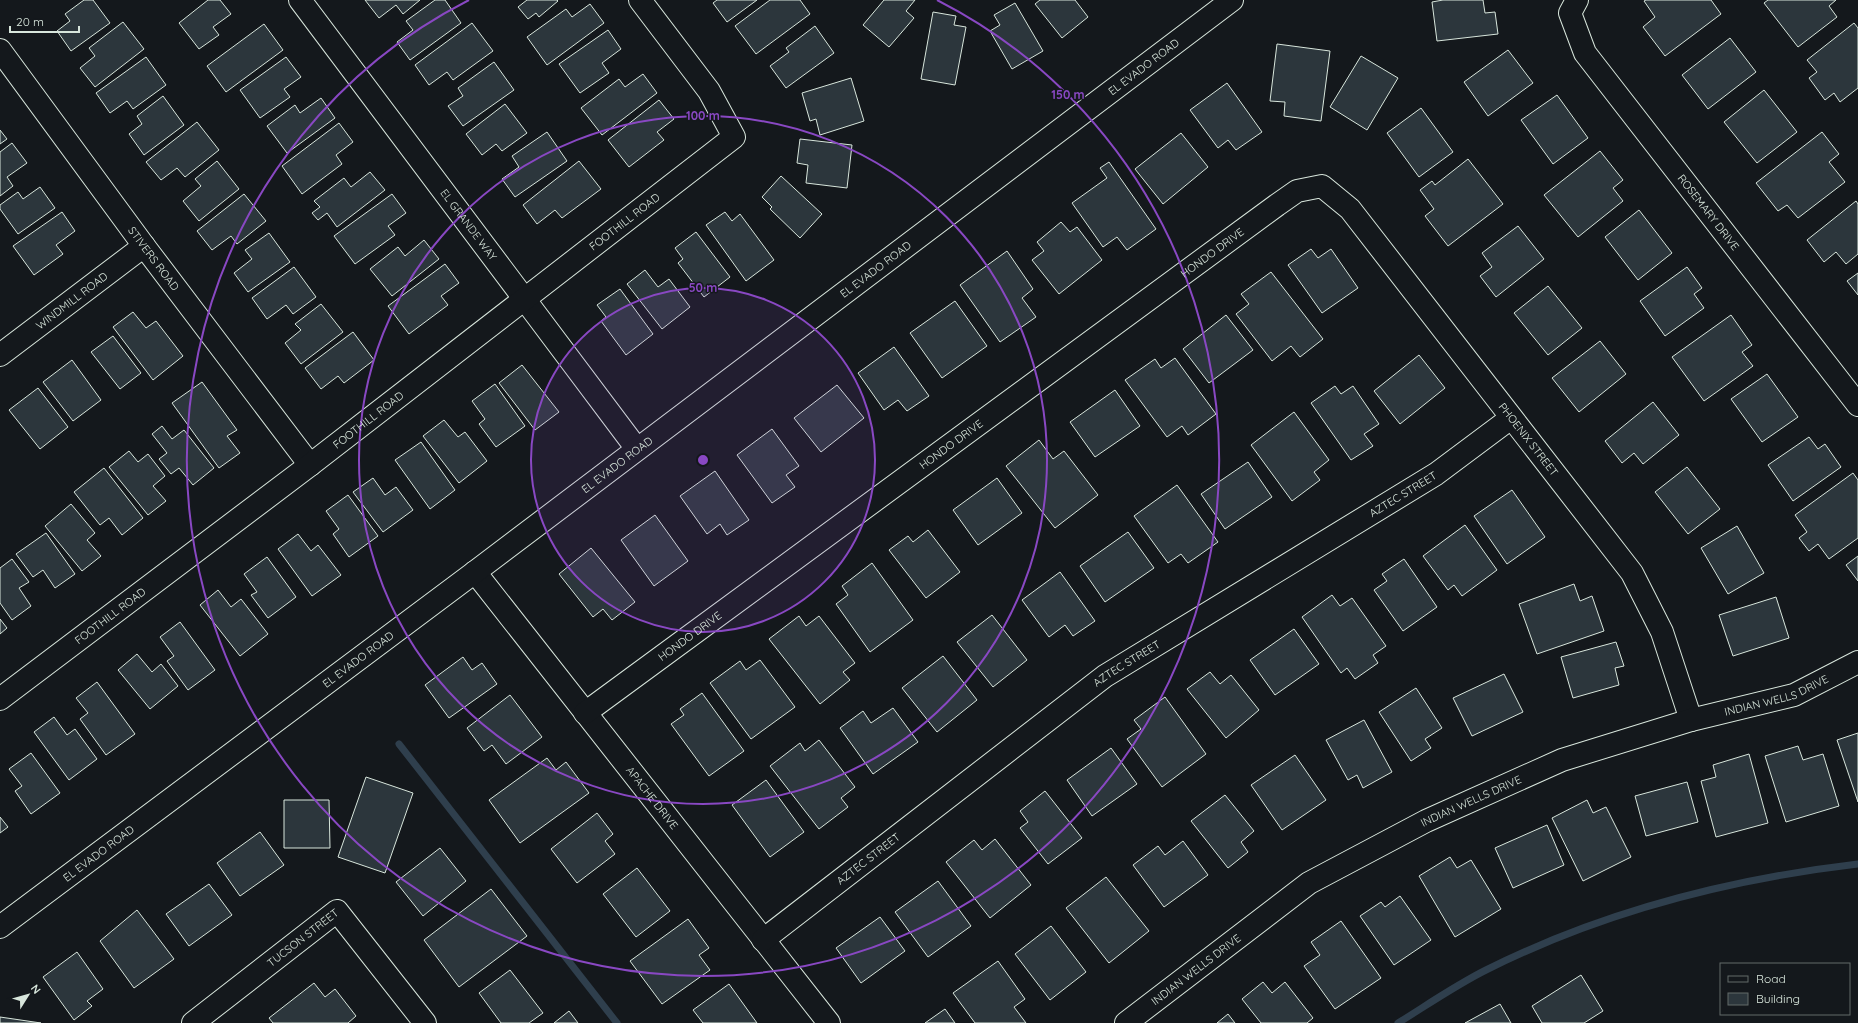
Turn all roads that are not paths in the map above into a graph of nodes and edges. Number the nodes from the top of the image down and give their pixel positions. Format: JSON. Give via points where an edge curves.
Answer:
{"nodes":[{"id":1,"x":300,"y":0,"type":"edge"},
{"id":2,"x":640,"y":0,"type":"edge"},
{"id":3,"x":1232,"y":0,"type":"edge"},
{"id":4,"x":1574,"y":7,"type":"edge"},
{"id":5,"x":0,"y":50,"type":"edge"},
{"id":6,"x":1322,"y":186,"type":"joint"},
{"id":7,"x":144,"y":246,"type":"junction"},
{"id":8,"x":526,"y":300,"type":"junction"},
{"id":9,"x":0,"y":355,"type":"edge"},
{"id":10,"x":1858,"y":405,"type":"edge"},
{"id":11,"x":1511,"y":418,"type":"junction"},
{"id":12,"x":637,"y":449,"type":"junction"},
{"id":13,"x":310,"y":466,"type":"junction"},
{"id":14,"x":475,"y":572,"type":"junction"},
{"id":15,"x":1858,"y":662,"type":"edge"},
{"id":16,"x":0,"y":699,"type":"edge"},
{"id":17,"x":585,"y":713,"type":"junction"},
{"id":18,"x":1691,"y":720,"type":"junction"},
{"id":19,"x":0,"y":927,"type":"edge"},
{"id":20,"x":763,"y":940,"type":"junction"},
{"id":21,"x":194,"y":1023,"type":"edge"},
{"id":22,"x":425,"y":1023,"type":"edge"},
{"id":23,"x":829,"y":1023,"type":"edge"},
{"id":24,"x":1126,"y":1023,"type":"edge"}],
"edges":[{"from":1,"to":8,"type":"street","name":"EL GRANDE WAY"},
{"from":2,"to":8,"type":"street","name":"FOOTHILL ROAD","via":[[709,90],[734,137]]},
{"from":3,"to":12,"type":"street","name":"EL EVADO ROAD"},
{"from":4,"to":10,"type":"street","name":"ROSEMARY DRIVE","via":[[1585,53]]},
{"from":5,"to":7,"type":"street","name":"STIVERS ROAD"},
{"from":6,"to":11,"type":"street","name":"PHOENIX STREET","via":[[1350,209]]},
{"from":6,"to":17,"type":"street","name":"HONDO DRIVE","via":[[1297,191],[1277,205]]},
{"from":7,"to":9,"type":"street","name":"WINDMILL ROAD"},
{"from":7,"to":13,"type":"street","name":"STIVERS ROAD"},
{"from":8,"to":12,"type":"street","name":"EL GRANDE WAY"},
{"from":8,"to":13,"type":"street","name":"FOOTHILL ROAD"},
{"from":11,"to":18,"type":"street","name":"PHOENIX STREET","via":[[1632,573],[1662,632]]},
{"from":11,"to":20,"type":"street","name":"AZTEC STREET","via":[[1436,474],[1105,676]]},
{"from":12,"to":14,"type":"street","name":"EL EVADO ROAD"},
{"from":13,"to":16,"type":"street","name":"FOOTHILL ROAD"},
{"from":14,"to":17,"type":"street","name":"APACHE DRIVE"},
{"from":14,"to":19,"type":"street","name":"EL EVADO ROAD"},
{"from":15,"to":18,"type":"street","name":"INDIAN WELLS DRIVE","via":[[1794,695]]},
{"from":17,"to":20,"type":"street","name":"APACHE DRIVE"},
{"from":18,"to":24,"type":"street","name":"INDIAN WELLS DRIVE","via":[[1562,760],[1426,821],[1309,883]]},
{"from":20,"to":23,"type":"street","name":"APACHE DRIVE"},
{"from":21,"to":22,"type":"street","name":"TUCSON STREET","via":[[338,911]]}]}
